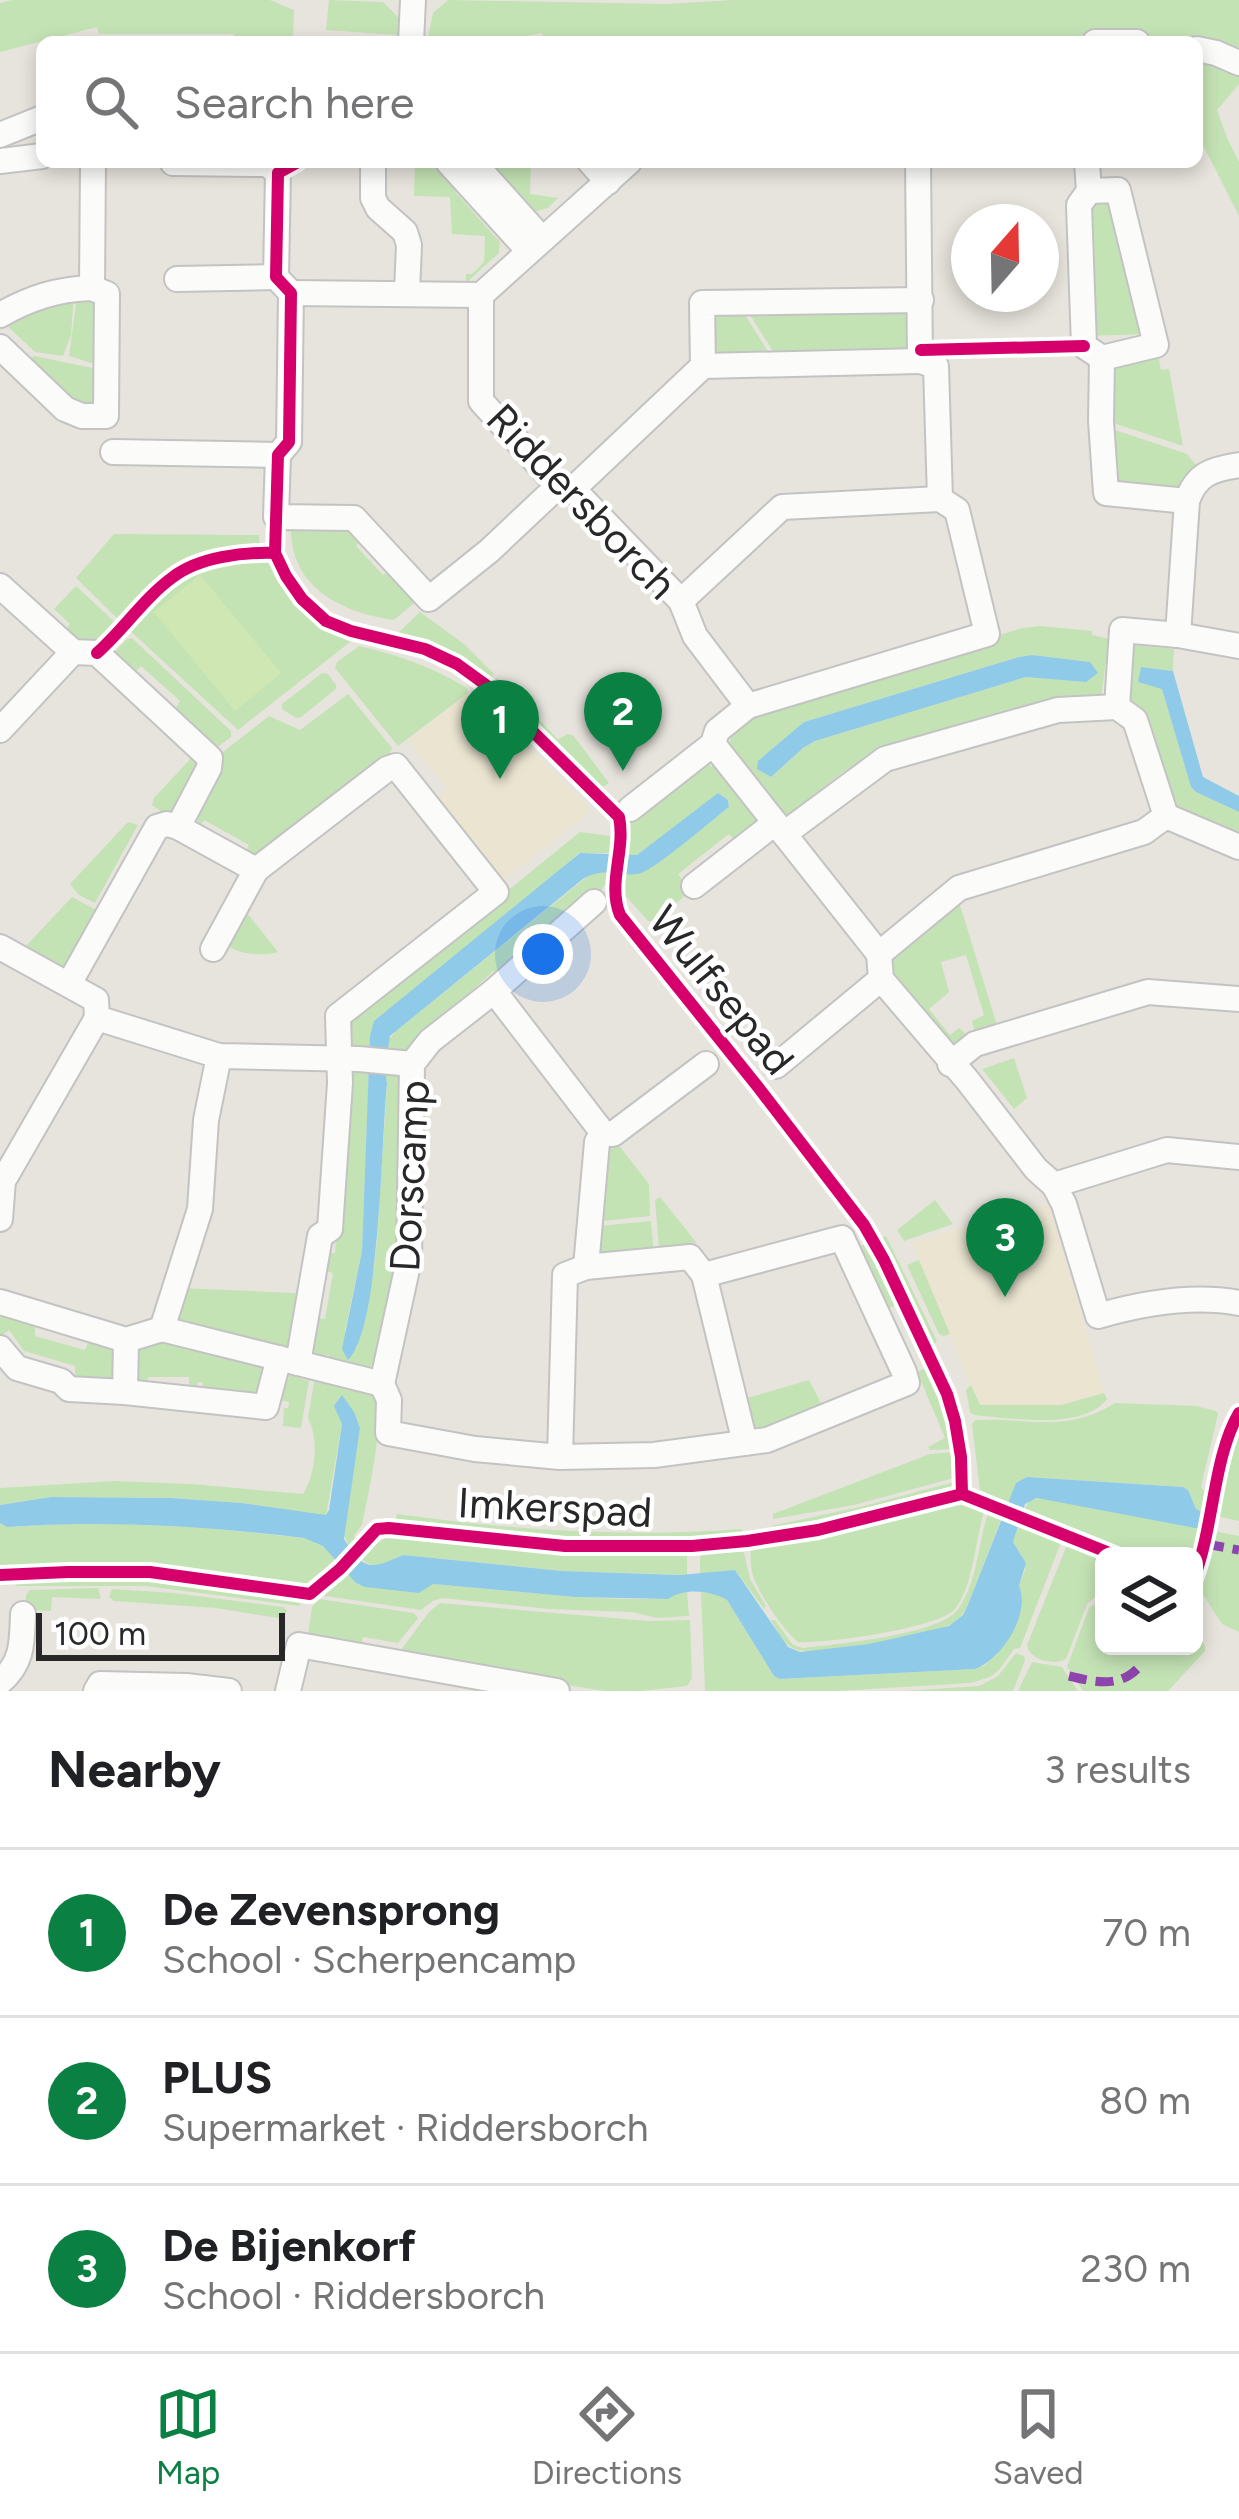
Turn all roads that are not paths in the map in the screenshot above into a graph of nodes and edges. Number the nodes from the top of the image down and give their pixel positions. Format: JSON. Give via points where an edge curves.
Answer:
{"nodes":[{"id":1,"x":413,"y":0,"type":"edge"},
{"id":2,"x":412,"y":36,"type":"edge"},
{"id":3,"x":1203,"y":50,"type":"edge"},
{"id":4,"x":1239,"y":64,"type":"edge"},
{"id":5,"x":36,"y":120,"type":"edge"},
{"id":6,"x":0,"y":135,"type":"edge"},
{"id":7,"x":36,"y":157,"type":"edge"},
{"id":8,"x":0,"y":161,"type":"edge"},
{"id":9,"x":93,"y":168,"type":"edge"},
{"id":10,"x":272,"y":168,"type":"edge"},
{"id":11,"x":373,"y":168,"type":"edge"},
{"id":12,"x":454,"y":168,"type":"edge"},
{"id":13,"x":478,"y":168,"type":"edge"},
{"id":14,"x":595,"y":168,"type":"edge"},
{"id":15,"x":622,"y":168,"type":"edge"},
{"id":16,"x":918,"y":168,"type":"edge"},
{"id":17,"x":1087,"y":168,"type":"edge"},
{"id":18,"x":608,"y":182,"type":"junction"},
{"id":19,"x":1088,"y":191,"type":"junction"},
{"id":20,"x":536,"y":245,"type":"junction"},
{"id":21,"x":177,"y":280,"type":"dead end"},
{"id":22,"x":284,"y":285,"type":"junction"},
{"id":23,"x":92,"y":288,"type":"junction"},
{"id":24,"x":407,"y":292,"type":"junction"},
{"id":25,"x":481,"y":295,"type":"junction"},
{"id":26,"x":921,"y":300,"type":"junction"},
{"id":27,"x":0,"y":315,"type":"edge"},
{"id":28,"x":0,"y":347,"type":"edge"},
{"id":29,"x":1102,"y":358,"type":"junction"},
{"id":30,"x":920,"y":361,"type":"junction"},
{"id":31,"x":703,"y":366,"type":"junction"},
{"id":32,"x":113,"y":452,"type":"dead end"},
{"id":33,"x":278,"y":455,"type":"junction"},
{"id":34,"x":1239,"y":465,"type":"edge"},
{"id":35,"x":566,"y":488,"type":"junction"},
{"id":36,"x":940,"y":499,"type":"junction"},
{"id":37,"x":1187,"y":501,"type":"junction"},
{"id":38,"x":0,"y":586,"type":"edge"},
{"id":39,"x":681,"y":601,"type":"junction"},
{"id":40,"x":1178,"y":635,"type":"junction"},
{"id":41,"x":1239,"y":646,"type":"edge"},
{"id":42,"x":73,"y":652,"type":"junction"},
{"id":43,"x":748,"y":706,"type":"junction"},
{"id":44,"x":1117,"y":707,"type":"junction"},
{"id":45,"x":0,"y":730,"type":"edge"},
{"id":46,"x":713,"y":744,"type":"junction"},
{"id":47,"x":630,"y":809,"type":"dead end"},
{"id":48,"x":1166,"y":816,"type":"junction"},
{"id":49,"x":178,"y":826,"type":"junction"},
{"id":50,"x":780,"y":829,"type":"junction"},
{"id":51,"x":1239,"y":847,"type":"edge"},
{"id":52,"x":256,"y":870,"type":"junction"},
{"id":53,"x":694,"y":886,"type":"dead end"},
{"id":54,"x":594,"y":902,"type":"dead end"},
{"id":55,"x":0,"y":947,"type":"edge"},
{"id":56,"x":213,"y":949,"type":"dead end"},
{"id":57,"x":880,"y":967,"type":"junction"},
{"id":58,"x":69,"y":984,"type":"junction"},
{"id":59,"x":494,"y":991,"type":"junction"},
{"id":60,"x":1239,"y":999,"type":"edge"},
{"id":61,"x":97,"y":1018,"type":"junction"},
{"id":62,"x":219,"y":1056,"type":"junction"},
{"id":63,"x":349,"y":1059,"type":"junction"},
{"id":64,"x":404,"y":1062,"type":"junction"},
{"id":65,"x":706,"y":1064,"type":"dead end"},
{"id":66,"x":950,"y":1064,"type":"junction"},
{"id":67,"x":776,"y":1066,"type":"dead end"},
{"id":68,"x":603,"y":1132,"type":"junction"},
{"id":69,"x":1239,"y":1157,"type":"edge"},
{"id":70,"x":1054,"y":1185,"type":"junction"},
{"id":71,"x":0,"y":1219,"type":"edge"},
{"id":72,"x":586,"y":1267,"type":"junction"},
{"id":73,"x":704,"y":1275,"type":"junction"},
{"id":74,"x":0,"y":1302,"type":"edge"},
{"id":75,"x":1239,"y":1303,"type":"edge"},
{"id":76,"x":162,"y":1328,"type":"junction"},
{"id":77,"x":126,"y":1340,"type":"junction"},
{"id":78,"x":0,"y":1348,"type":"edge"},
{"id":79,"x":288,"y":1361,"type":"junction"},
{"id":80,"x":382,"y":1384,"type":"junction"},
{"id":81,"x":125,"y":1391,"type":"junction"},
{"id":82,"x":745,"y":1444,"type":"junction"},
{"id":83,"x":560,"y":1457,"type":"junction"},
{"id":84,"x":23,"y":1614,"type":"dead end"},
{"id":85,"x":0,"y":1682,"type":"edge"},
{"id":86,"x":96,"y":1691,"type":"edge"},
{"id":87,"x":229,"y":1691,"type":"edge"},
{"id":88,"x":288,"y":1691,"type":"edge"},
{"id":89,"x":557,"y":1691,"type":"edge"}],
"edges":[{"from":1,"to":2,"type":"street"},
{"from":3,"to":4,"type":"street"},
{"from":5,"to":6,"type":"street"},
{"from":7,"to":8,"type":"street"},
{"from":9,"to":23,"type":"street"},
{"from":10,"to":22,"type":"street"},
{"from":11,"to":24,"type":"street","via":[[373,198],[409,245]]},
{"from":12,"to":20,"type":"street"},
{"from":13,"to":20,"type":"street"},
{"from":14,"to":18,"type":"street"},
{"from":15,"to":18,"type":"street"},
{"from":16,"to":26,"type":"street"},
{"from":17,"to":19,"type":"street"},
{"from":18,"to":20,"type":"street"},
{"from":19,"to":29,"type":"street","via":[[1078,205],[1084,346]]},
{"from":19,"to":29,"type":"street","via":[[1118,190],[1156,345]]},
{"from":20,"to":25,"type":"street"},
{"from":21,"to":22,"type":"street"},
{"from":22,"to":24,"type":"street"},
{"from":22,"to":33,"type":"street","via":[[290,442]]},
{"from":23,"to":27,"type":"street","via":[[26,300]]},
{"from":23,"to":28,"type":"street","via":[[107,294],[106,416],[65,409]]},
{"from":24,"to":25,"type":"street"},
{"from":25,"to":35,"type":"street","name":"Riddersborch","via":[[481,401]]},
{"from":26,"to":30,"type":"street"},
{"from":26,"to":31,"type":"street","via":[[702,302]]},
{"from":29,"to":37,"type":"street","via":[[1106,493]]},
{"from":30,"to":31,"type":"street"},
{"from":30,"to":36,"type":"street","via":[[936,366]]},
{"from":31,"to":35,"type":"street"},
{"from":32,"to":33,"type":"street"},
{"from":33,"to":35,"type":"street","via":[[276,517],[354,518],[429,599]]},
{"from":34,"to":37,"type":"street","via":[[1206,472]]},
{"from":35,"to":39,"type":"street","name":"Riddersborch"},
{"from":36,"to":39,"type":"street","via":[[782,507]]},
{"from":36,"to":43,"type":"street","via":[[957,510],[987,634]]},
{"from":37,"to":40,"type":"street"},
{"from":38,"to":42,"type":"street"},
{"from":39,"to":43,"type":"street","name":"Riddersborch","via":[[695,635]]},
{"from":40,"to":41,"type":"street"},
{"from":40,"to":44,"type":"street","via":[[1122,630]]},
{"from":42,"to":45,"type":"street"},
{"from":42,"to":49,"type":"street","via":[[97,653],[210,758]]},
{"from":43,"to":46,"type":"street"},
{"from":44,"to":48,"type":"street","via":[[1136,721]]},
{"from":44,"to":50,"type":"street","via":[[1058,710],[885,759]]},
{"from":46,"to":47,"type":"street"},
{"from":46,"to":50,"type":"street"},
{"from":48,"to":51,"type":"street"},
{"from":48,"to":57,"type":"street","via":[[1144,832],[958,888]]},
{"from":49,"to":52,"type":"street"},
{"from":49,"to":58,"type":"street","via":[[157,827]]},
{"from":50,"to":53,"type":"street"},
{"from":50,"to":57,"type":"street"},
{"from":52,"to":56,"type":"street"},
{"from":52,"to":63,"type":"street","via":[[396,766],[496,892],[338,1016]]},
{"from":54,"to":59,"type":"street","name":"Dorscamp"},
{"from":55,"to":58,"type":"street"},
{"from":57,"to":66,"type":"street"},
{"from":57,"to":67,"type":"street"},
{"from":58,"to":61,"type":"street","via":[[96,1000]]},
{"from":59,"to":64,"type":"street","name":"Dorscamp"},
{"from":59,"to":68,"type":"street"},
{"from":60,"to":66,"type":"street","via":[[1148,992],[975,1044]]},
{"from":61,"to":62,"type":"street"},
{"from":61,"to":71,"type":"street","via":[[3,1181]]},
{"from":62,"to":63,"type":"street"},
{"from":62,"to":76,"type":"street","via":[[200,1209]]},
{"from":63,"to":64,"type":"street"},
{"from":63,"to":79,"type":"street","via":[[330,1229],[320,1236]]},
{"from":64,"to":80,"type":"street","name":"Dorscamp","via":[[409,1260]]},
{"from":65,"to":68,"type":"street","via":[[613,1134]]},
{"from":66,"to":70,"type":"street"},
{"from":68,"to":72,"type":"street"},
{"from":69,"to":70,"type":"street","via":[[1167,1150]]},
{"from":70,"to":75,"type":"street","via":[[1098,1316],[1185,1300]]},
{"from":72,"to":73,"type":"street","via":[[690,1257]]},
{"from":72,"to":83,"type":"street","via":[[565,1275]]},
{"from":73,"to":82,"type":"street"},
{"from":73,"to":82,"type":"street","via":[[842,1238],[907,1383]]},
{"from":74,"to":77,"type":"street"},
{"from":76,"to":77,"type":"street"},
{"from":76,"to":79,"type":"street"},
{"from":77,"to":81,"type":"street"},
{"from":78,"to":81,"type":"street","via":[[17,1368],[69,1389]]},
{"from":79,"to":80,"type":"street"},
{"from":79,"to":81,"type":"street","via":[[266,1407]]},
{"from":80,"to":83,"type":"street","via":[[388,1433]]},
{"from":82,"to":83,"type":"street"},
{"from":84,"to":85,"type":"street","via":[[21,1653]]},
{"from":86,"to":87,"type":"street","via":[[100,1684]]},
{"from":88,"to":89,"type":"street","via":[[299,1645]]}]}
